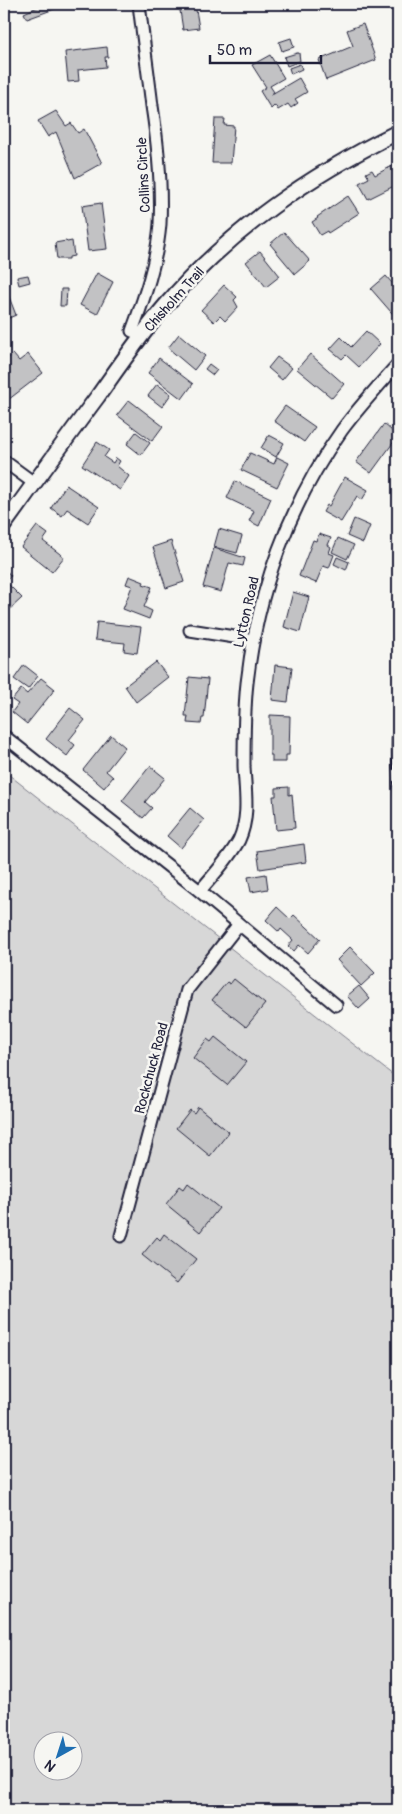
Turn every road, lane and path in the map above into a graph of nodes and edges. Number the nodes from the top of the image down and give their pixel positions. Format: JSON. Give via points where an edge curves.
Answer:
{"nodes":[{"id":1,"x":139,"y":4,"type":"edge"},
{"id":2,"x":398,"y":132,"type":"edge"},
{"id":3,"x":142,"y":335,"type":"junction"},
{"id":4,"x":398,"y":364,"type":"edge"},
{"id":5,"x":4,"y":461,"type":"edge"},
{"id":6,"x":34,"y":484,"type":"junction"},
{"id":7,"x":4,"y":525,"type":"edge"},
{"id":8,"x":190,"y":630,"type":"dead end"},
{"id":9,"x":253,"y":640,"type":"junction"},
{"id":10,"x":4,"y":736,"type":"edge"},
{"id":11,"x":200,"y":891,"type":"junction"},
{"id":12,"x":239,"y":924,"type":"junction"},
{"id":13,"x":336,"y":1005,"type":"dead end"},
{"id":14,"x":122,"y":1236,"type":"dead end"}],
"edges":[{"from":1,"to":3,"type":"street","name":"Collins Circle","via":[[161,190],[154,260],[132,331]]},
{"from":2,"to":3,"type":"street","name":"Chisholm Trail","via":[[318,175],[273,206],[198,271]]},
{"from":3,"to":6,"type":"street","name":"Chisholm Trail"},
{"from":4,"to":9,"type":"street","name":"Lytton Road","via":[[342,431],[296,509],[274,563]]},
{"from":5,"to":6,"type":"street"},
{"from":6,"to":7,"type":"street","name":"Chisholm Trail"},
{"from":8,"to":9,"type":"street"},
{"from":9,"to":11,"type":"street","name":"Lytton Road","via":[[244,731],[247,808],[244,826],[230,854]]},
{"from":10,"to":11,"type":"street"},
{"from":11,"to":12,"type":"street"},
{"from":12,"to":13,"type":"street"},
{"from":12,"to":14,"type":"street","name":"Rockchuck Road","via":[[187,990]]}]}
